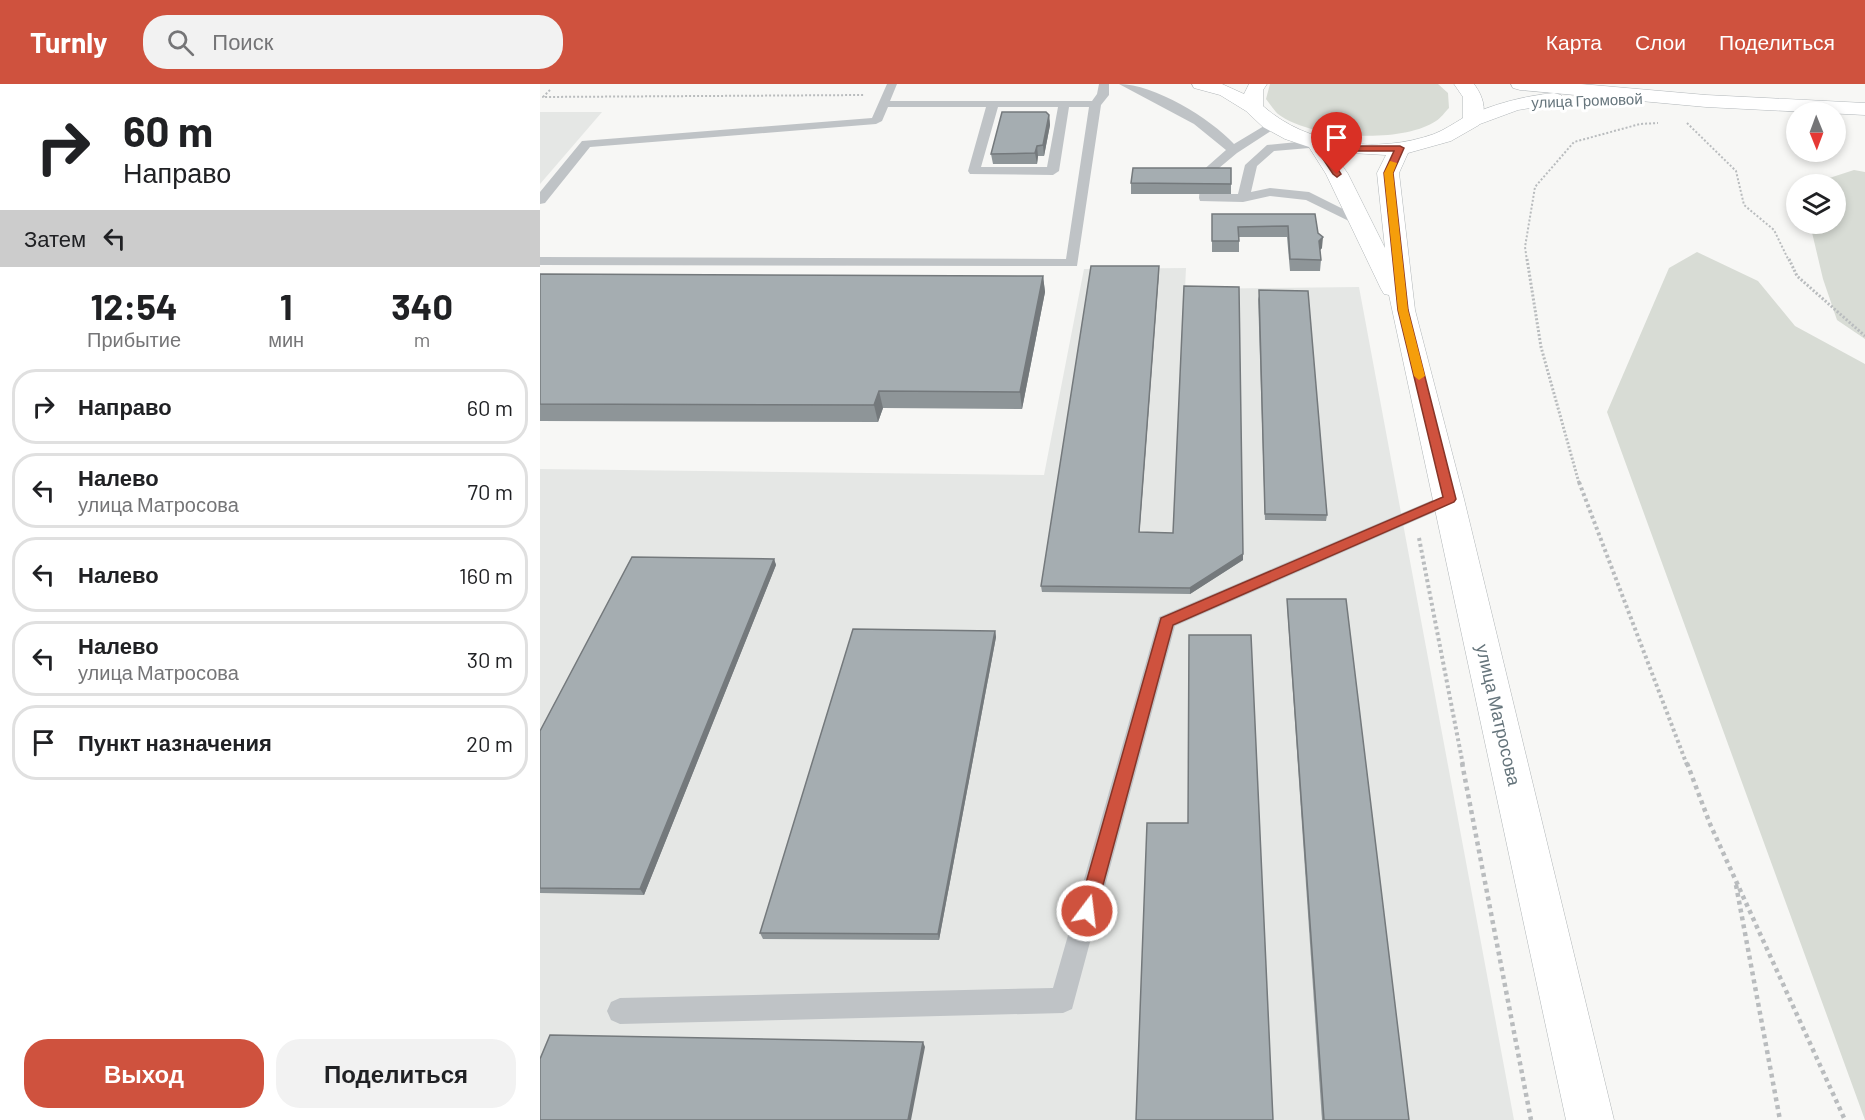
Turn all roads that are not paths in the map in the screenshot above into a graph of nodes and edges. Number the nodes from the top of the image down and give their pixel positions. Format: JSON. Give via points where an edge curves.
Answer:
{"nodes":[{"id":1,"x":1104,"y":84,"type":"edge"},
{"id":2,"x":1124,"y":84,"type":"edge"},
{"id":3,"x":1201,"y":84,"type":"edge"},
{"id":4,"x":1258,"y":84,"type":"edge"},
{"id":5,"x":1463,"y":84,"type":"edge"},
{"id":6,"x":1520,"y":84,"type":"edge"},
{"id":7,"x":888,"y":94,"type":"edge"},
{"id":8,"x":1706,"y":100,"type":"junction"},
{"id":9,"x":993,"y":104,"type":"junction"},
{"id":10,"x":1064,"y":104,"type":"junction"},
{"id":11,"x":1095,"y":104,"type":"junction"},
{"id":12,"x":1253,"y":107,"type":"junction"},
{"id":13,"x":1865,"y":109,"type":"edge"},
{"id":14,"x":1472,"y":121,"type":"junction"},
{"id":15,"x":1273,"y":125,"type":"junction"},
{"id":16,"x":1317,"y":144,"type":"junction"},
{"id":17,"x":1400,"y":148,"type":"junction"},
{"id":18,"x":1233,"y":150,"type":"junction"},
{"id":19,"x":1243,"y":198,"type":"junction"},
{"id":20,"x":540,"y":200,"type":"edge"},
{"id":21,"x":1360,"y":221,"type":"junction"},
{"id":22,"x":540,"y":261,"type":"edge"},
{"id":23,"x":1403,"y":310,"type":"junction"},
{"id":24,"x":1449,"y":499,"type":"junction"},
{"id":25,"x":620,"y":1011,"type":"dead end"},
{"id":26,"x":1590,"y":1120,"type":"edge"}],
"edges":[{"from":1,"to":11,"type":"lane","via":[[1103,95]]},
{"from":2,"to":18,"type":"lane","via":[[1189,116],[1225,139]]},
{"from":3,"to":12,"type":"main road","via":[[1227,91]]},
{"from":4,"to":12,"type":"main road"},
{"from":5,"to":14,"type":"main road","via":[[1475,102]]},
{"from":6,"to":8,"type":"main road","name":"улица Громовой"},
{"from":7,"to":9,"type":"lane"},
{"from":7,"to":20,"type":"lane","via":[[876,121],[586,144]]},
{"from":8,"to":13,"type":"main road","name":"улица Громовой"},
{"from":8,"to":14,"type":"main road","name":"улица Громовой","via":[[1536,100],[1499,108]]},
{"from":9,"to":10,"type":"lane"},
{"from":9,"to":10,"type":"lane","via":[[974,171],[1053,171]]},
{"from":10,"to":11,"type":"lane"},
{"from":11,"to":22,"type":"lane","via":[[1072,263]]},
{"from":12,"to":15,"type":"main road","name":"улица Громовой"},
{"from":14,"to":17,"type":"main road","name":"улица Громовой","via":[[1443,137]]},
{"from":15,"to":16,"type":"main road","name":"улица Громовой"},
{"from":15,"to":18,"type":"lane"},
{"from":16,"to":17,"type":"main road","name":"улица Громовой","via":[[1356,149]]},
{"from":16,"to":19,"type":"lane","via":[[1271,148],[1251,165]]},
{"from":16,"to":21,"type":"main road","name":"улица Матросова"},
{"from":17,"to":23,"type":"main road","name":"улица Матросова","via":[[1388,173]]},
{"from":18,"to":19,"type":"lane","via":[[1207,172],[1205,198]]},
{"from":19,"to":21,"type":"lane","via":[[1270,192],[1309,196]]},
{"from":21,"to":23,"type":"main road","name":"улица Матросова"},
{"from":23,"to":24,"type":"main road","name":"улица Матросова"},
{"from":24,"to":25,"type":"lane","via":[[1166,622],[1063,1000]]},
{"from":24,"to":26,"type":"main road","name":"улица Матросова"}]}
